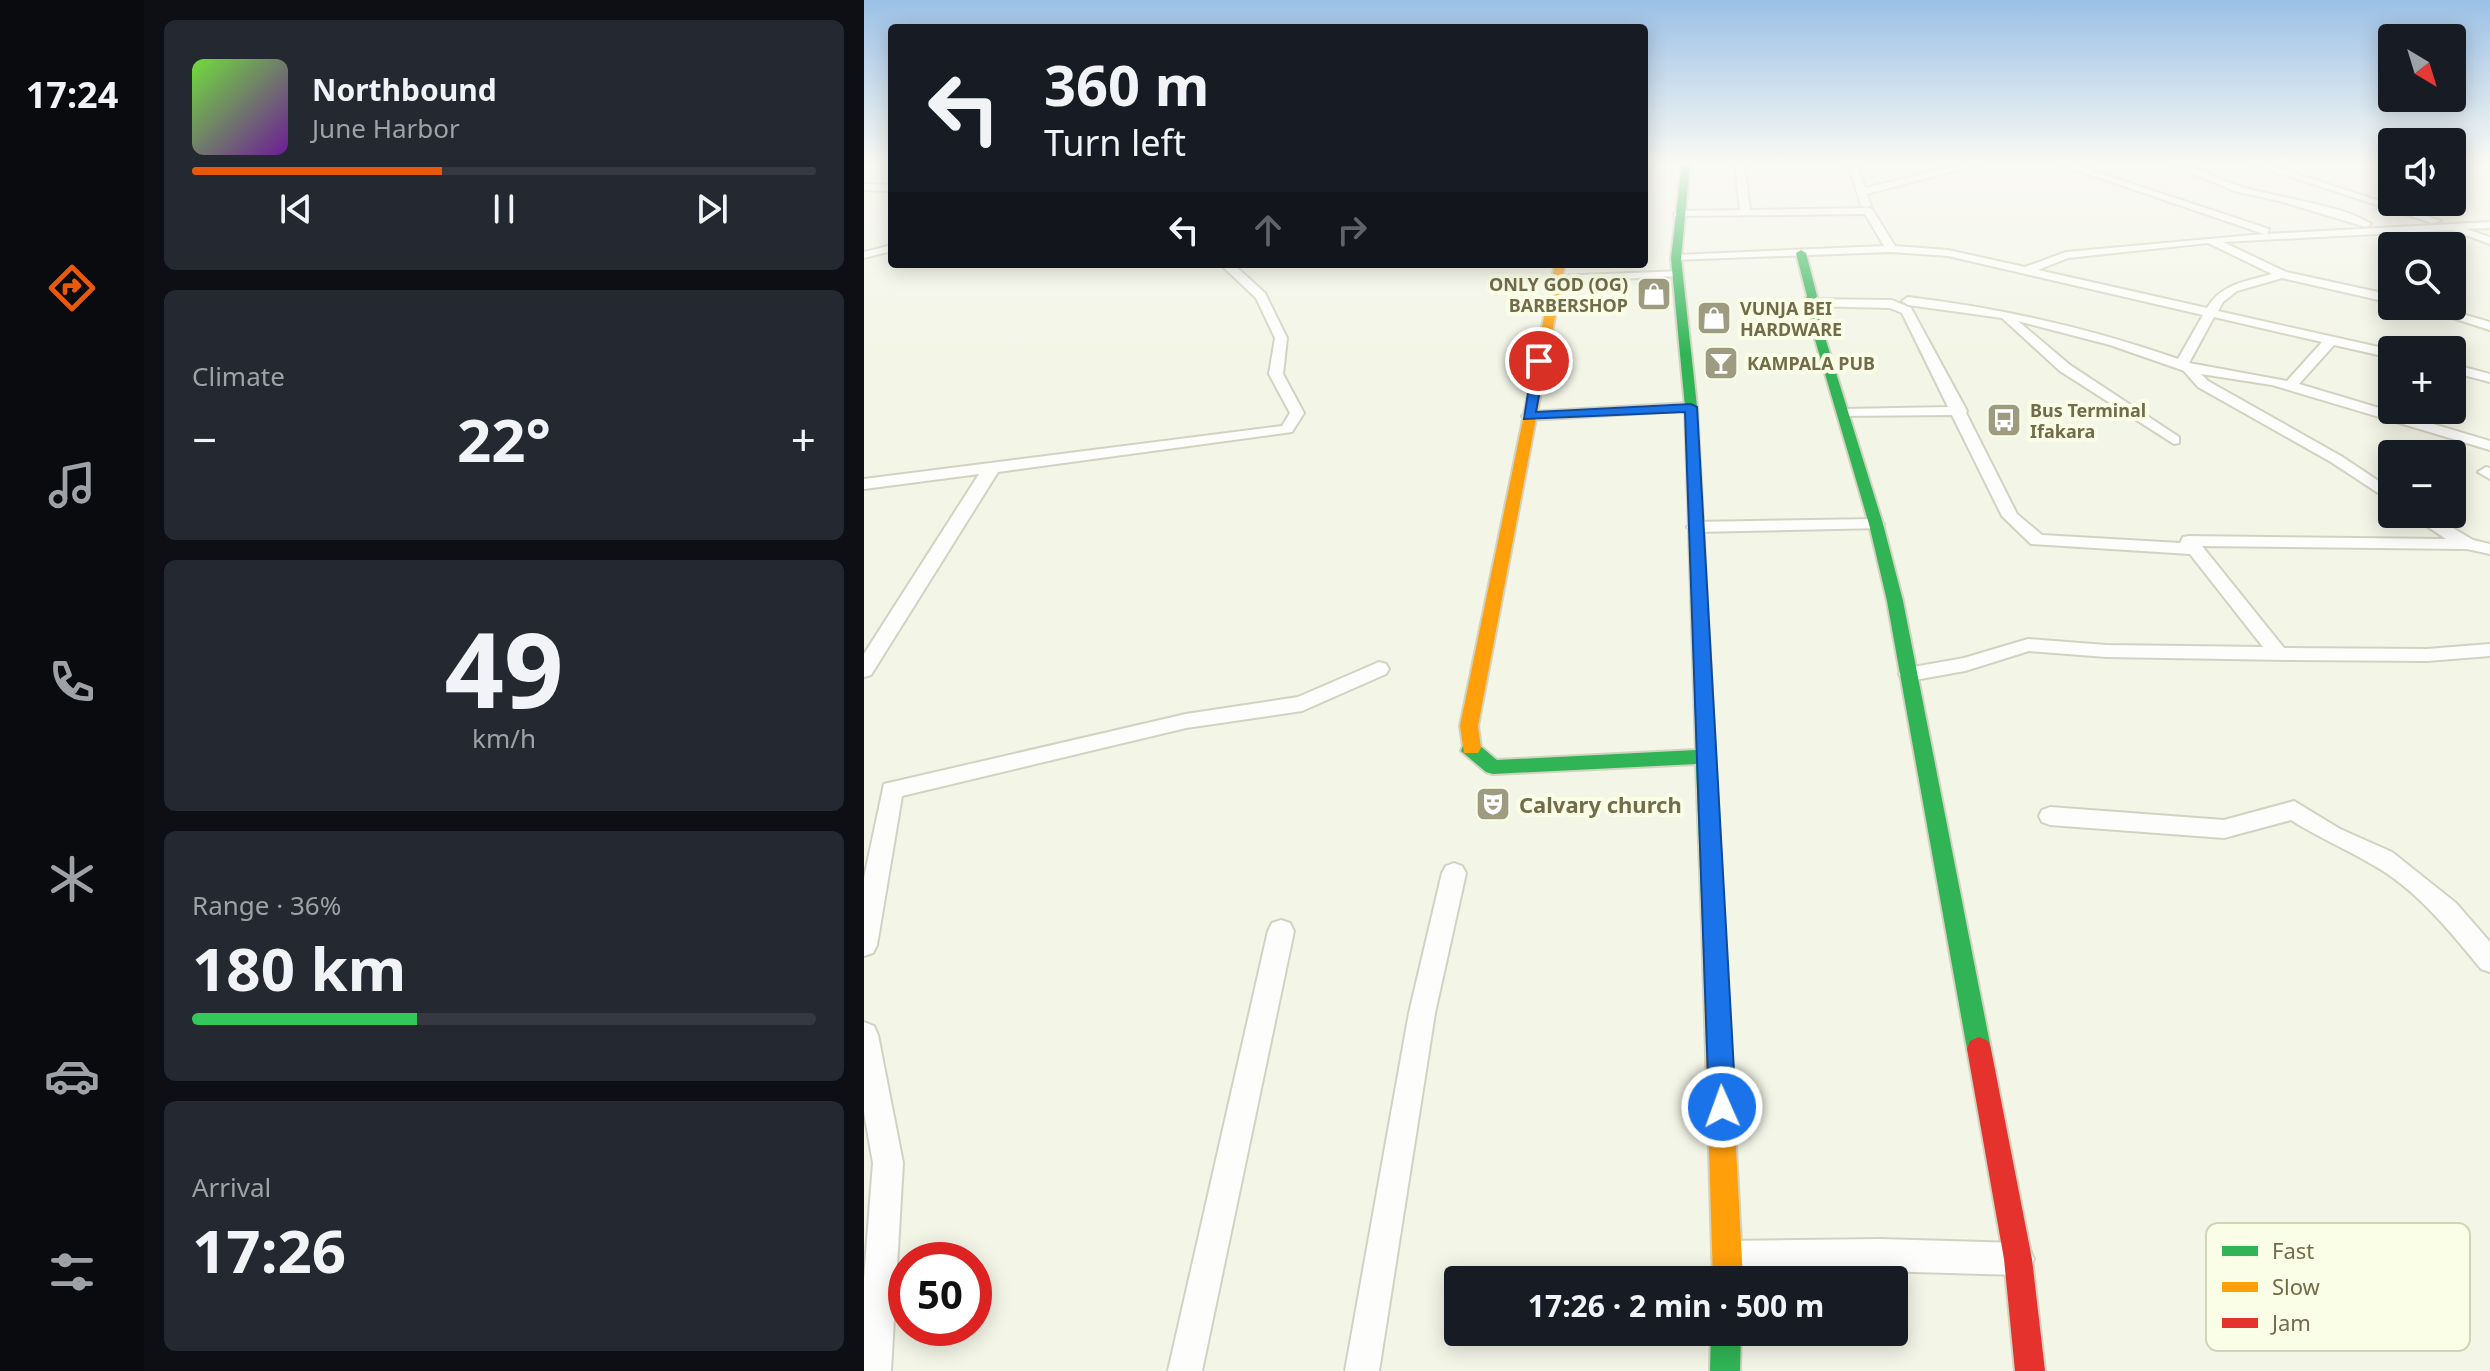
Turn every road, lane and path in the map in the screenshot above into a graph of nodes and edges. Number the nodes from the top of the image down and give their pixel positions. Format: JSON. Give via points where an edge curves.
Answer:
{"nodes":[{"id":1,"x":1678,"y":227,"type":"edge"},
{"id":2,"x":1878,"y":227,"type":"edge"},
{"id":3,"x":2254,"y":227,"type":"edge"},
{"id":4,"x":2380,"y":227,"type":"edge"},
{"id":5,"x":2428,"y":227,"type":"edge"},
{"id":6,"x":2451,"y":227,"type":"edge"},
{"id":7,"x":2388,"y":229,"type":"junction"},
{"id":8,"x":2275,"y":234,"type":"junction"},
{"id":9,"x":2209,"y":240,"type":"junction"},
{"id":10,"x":2490,"y":241,"type":"edge"},
{"id":11,"x":888,"y":249,"type":"edge"},
{"id":12,"x":1891,"y":249,"type":"junction"},
{"id":13,"x":1801,"y":253,"type":"junction"},
{"id":14,"x":864,"y":255,"type":"edge"},
{"id":15,"x":1677,"y":265,"type":"junction"},
{"id":16,"x":1648,"y":266,"type":"edge"},
{"id":17,"x":1230,"y":268,"type":"edge"},
{"id":18,"x":1618,"y":268,"type":"edge"},
{"id":19,"x":1558,"y":271,"type":"edge"},
{"id":20,"x":2026,"y":271,"type":"junction"},
{"id":21,"x":2282,"y":275,"type":"junction"},
{"id":22,"x":2378,"y":296,"type":"edge"},
{"id":23,"x":1908,"y":301,"type":"dead end"},
{"id":24,"x":1809,"y":302,"type":"junction"},
{"id":25,"x":2210,"y":312,"type":"junction"},
{"id":26,"x":2007,"y":317,"type":"junction"},
{"id":27,"x":2466,"y":319,"type":"edge"},
{"id":28,"x":2490,"y":326,"type":"edge"},
{"id":29,"x":2331,"y":340,"type":"junction"},
{"id":30,"x":2378,"y":351,"type":"edge"},
{"id":31,"x":2185,"y":366,"type":"junction"},
{"id":32,"x":2466,"y":372,"type":"edge"},
{"id":33,"x":2490,"y":378,"type":"edge"},
{"id":34,"x":2290,"y":386,"type":"junction"},
{"id":35,"x":1691,"y":407,"type":"junction"},
{"id":36,"x":1960,"y":411,"type":"junction"},
{"id":37,"x":1844,"y":413,"type":"junction"},
{"id":38,"x":1529,"y":416,"type":"junction"},
{"id":39,"x":2174,"y":440,"type":"dead end"},
{"id":40,"x":2490,"y":446,"type":"edge"},
{"id":41,"x":992,"y":469,"type":"junction"},
{"id":42,"x":864,"y":484,"type":"edge"},
{"id":43,"x":2378,"y":488,"type":"edge"},
{"id":44,"x":1876,"y":524,"type":"junction"},
{"id":45,"x":1695,"y":527,"type":"junction"},
{"id":46,"x":2440,"y":528,"type":"edge"},
{"id":47,"x":2189,"y":541,"type":"junction"},
{"id":48,"x":2467,"y":544,"type":"junction"},
{"id":49,"x":2490,"y":549,"type":"edge"},
{"id":50,"x":2490,"y":650,"type":"edge"},
{"id":51,"x":2278,"y":653,"type":"junction"},
{"id":52,"x":1379,"y":669,"type":"dead end"},
{"id":53,"x":864,"y":670,"type":"edge"},
{"id":54,"x":1909,"y":674,"type":"junction"},
{"id":55,"x":1705,"y":757,"type":"junction"},
{"id":56,"x":2050,"y":816,"type":"dead end"},
{"id":57,"x":1454,"y":873,"type":"dead end"},
{"id":58,"x":1281,"y":931,"type":"dead end"},
{"id":59,"x":864,"y":945,"type":"edge"},
{"id":60,"x":2490,"y":961,"type":"edge"},
{"id":61,"x":864,"y":1035,"type":"edge"},
{"id":62,"x":2018,"y":1259,"type":"junction"},
{"id":63,"x":1728,"y":1266,"type":"edge"},
{"id":64,"x":1751,"y":1266,"type":"edge"},
{"id":65,"x":1726,"y":1346,"type":"edge"},
{"id":66,"x":874,"y":1371,"type":"edge"},
{"id":67,"x":1185,"y":1371,"type":"edge"},
{"id":68,"x":1362,"y":1371,"type":"edge"},
{"id":69,"x":1725,"y":1371,"type":"edge"},
{"id":70,"x":2030,"y":1371,"type":"edge"}],
"edges":[{"from":1,"to":15,"type":"street"},
{"from":2,"to":12,"type":"street"},
{"from":3,"to":8,"type":"street"},
{"from":4,"to":7,"type":"street"},
{"from":5,"to":7,"type":"street"},
{"from":6,"to":10,"type":"street"},
{"from":7,"to":8,"type":"street"},
{"from":8,"to":9,"type":"street"},
{"from":9,"to":20,"type":"street","via":[[2066,255]]},
{"from":9,"to":21,"type":"street"},
{"from":11,"to":14,"type":"street"},
{"from":12,"to":13,"type":"street"},
{"from":12,"to":20,"type":"street","via":[[1948,253]]},
{"from":13,"to":15,"type":"street"},
{"from":13,"to":24,"type":"street"},
{"from":15,"to":16,"type":"street"},
{"from":15,"to":35,"type":"street"},
{"from":17,"to":41,"type":"street","via":[[1261,296],[1281,338],[1276,374],[1297,413],[1287,429]]},
{"from":18,"to":19,"type":"street"},
{"from":19,"to":38,"type":"street"},
{"from":20,"to":25,"type":"street"},
{"from":21,"to":22,"type":"street"},
{"from":21,"to":25,"type":"street","via":[[2233,289]]},
{"from":23,"to":26,"type":"street"},
{"from":24,"to":36,"type":"street","via":[[1892,304],[1907,311]]},
{"from":24,"to":37,"type":"street"},
{"from":25,"to":29,"type":"street"},
{"from":25,"to":31,"type":"street"},
{"from":26,"to":31,"type":"street","via":[[2097,337]]},
{"from":26,"to":39,"type":"street","via":[[2024,336]]},
{"from":27,"to":28,"type":"street"},
{"from":29,"to":30,"type":"street"},
{"from":29,"to":34,"type":"street"},
{"from":31,"to":34,"type":"street"},
{"from":31,"to":43,"type":"street","via":[[2203,384]]},
{"from":32,"to":33,"type":"street"},
{"from":34,"to":40,"type":"street"},
{"from":35,"to":38,"type":"street"},
{"from":35,"to":45,"type":"street"},
{"from":36,"to":37,"type":"street"},
{"from":36,"to":47,"type":"street","via":[[2010,516],[2037,540],[2189,549]]},
{"from":37,"to":44,"type":"street"},
{"from":38,"to":55,"type":"street","via":[[1469,726],[1471,751],[1493,767]]},
{"from":41,"to":42,"type":"street"},
{"from":41,"to":53,"type":"street"},
{"from":44,"to":45,"type":"street"},
{"from":44,"to":54,"type":"street"},
{"from":45,"to":55,"type":"street"},
{"from":46,"to":48,"type":"street"},
{"from":47,"to":48,"type":"street"},
{"from":47,"to":51,"type":"street"},
{"from":48,"to":49,"type":"street"},
{"from":50,"to":51,"type":"street","via":[[2427,655]]},
{"from":51,"to":54,"type":"street","via":[[2028,645]]},
{"from":52,"to":59,"type":"street","via":[[1302,704],[1186,721],[892,790]]},
{"from":54,"to":62,"type":"street"},
{"from":55,"to":63,"type":"street"},
{"from":56,"to":60,"type":"street","via":[[2224,829],[2294,810],[2384,859],[2447,910]]},
{"from":57,"to":68,"type":"street","via":[[1422,1013]]},
{"from":58,"to":67,"type":"street"},
{"from":61,"to":66,"type":"street","via":[[888,1163]]},
{"from":62,"to":64,"type":"street","via":[[1880,1255]]},
{"from":62,"to":70,"type":"street"},
{"from":65,"to":69,"type":"street"}]}
